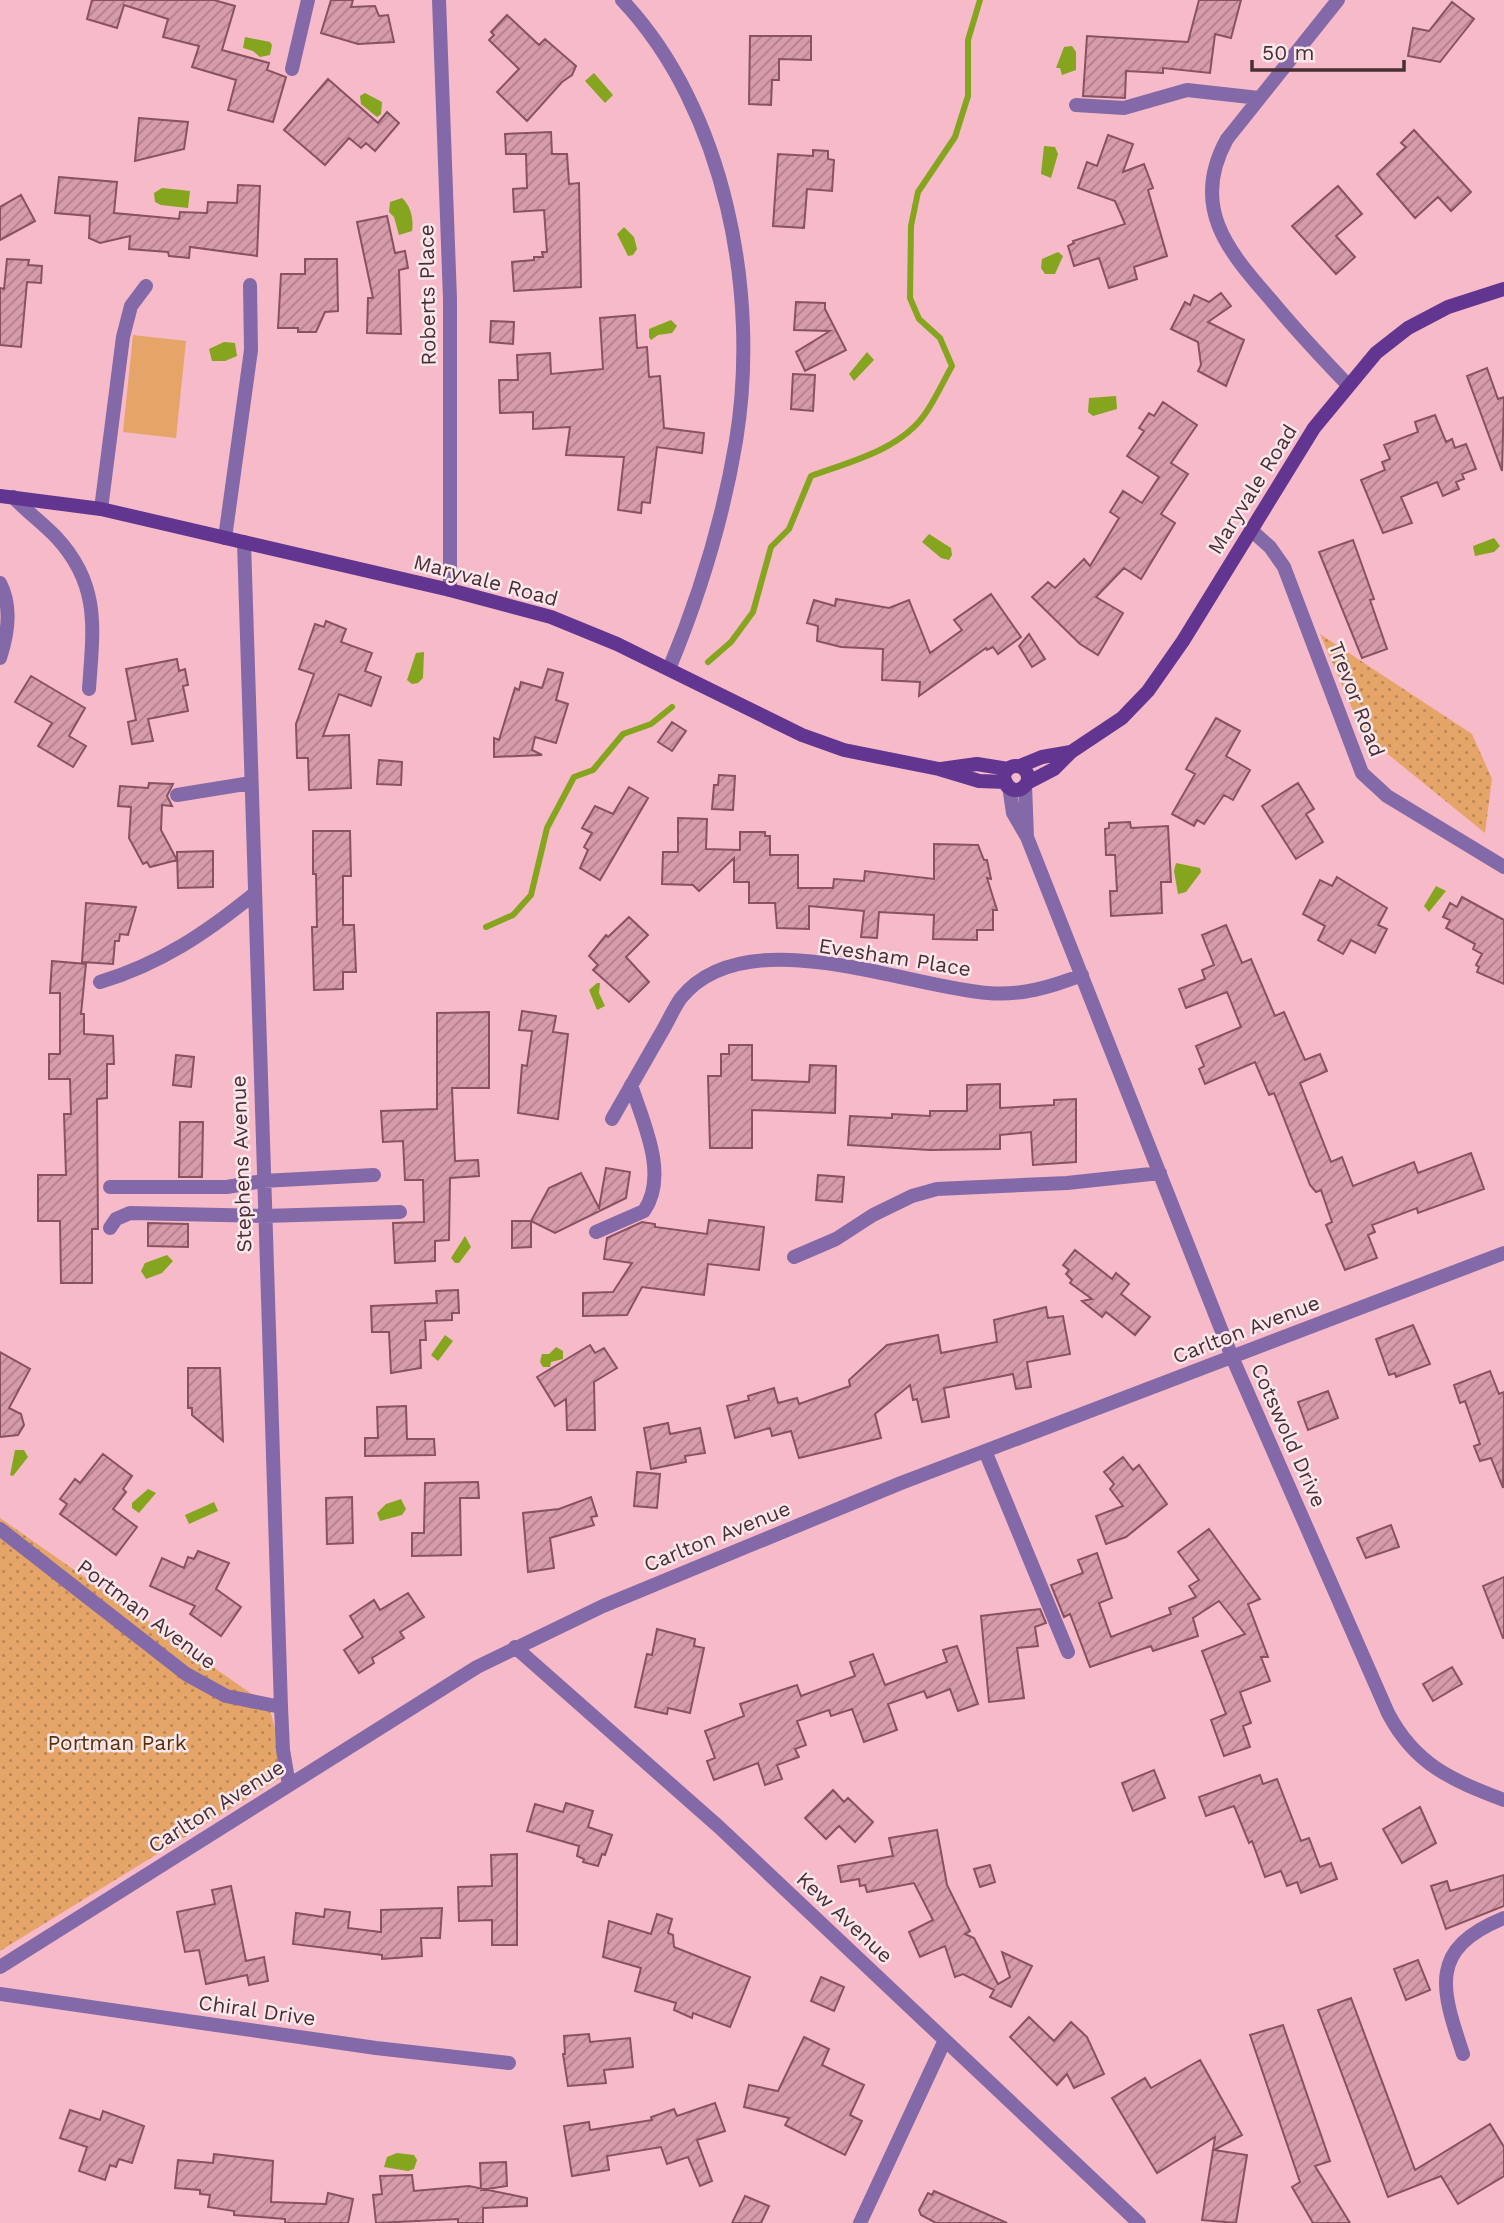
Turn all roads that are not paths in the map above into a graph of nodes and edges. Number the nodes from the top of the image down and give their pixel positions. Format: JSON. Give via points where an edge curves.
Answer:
{"nodes":[{"id":1,"x":308,"y":0,"type":"edge"},
{"id":2,"x":439,"y":0,"type":"edge"},
{"id":3,"x":622,"y":0,"type":"edge"},
{"id":4,"x":1338,"y":0,"type":"edge"},
{"id":5,"x":292,"y":69,"type":"dead end"},
{"id":6,"x":1259,"y":98,"type":"junction"},
{"id":7,"x":1076,"y":104,"type":"dead end"},
{"id":8,"x":250,"y":285,"type":"dead end"},
{"id":9,"x":146,"y":286,"type":"dead end"},
{"id":10,"x":1504,"y":289,"type":"edge"},
{"id":11,"x":1347,"y":384,"type":"junction"},
{"id":12,"x":7,"y":497,"type":"edge"},
{"id":13,"x":102,"y":509,"type":"junction"},
{"id":14,"x":1251,"y":530,"type":"junction"},
{"id":15,"x":225,"y":538,"type":"junction"},
{"id":16,"x":244,"y":542,"type":"junction"},
{"id":17,"x":0,"y":583,"type":"edge"},
{"id":18,"x":450,"y":590,"type":"junction"},
{"id":19,"x":0,"y":658,"type":"edge"},
{"id":20,"x":669,"y":669,"type":"junction"},
{"id":21,"x":89,"y":689,"type":"dead end"},
{"id":22,"x":1071,"y":752,"type":"junction"},
{"id":23,"x":1011,"y":776,"type":"junction"},
{"id":24,"x":251,"y":783,"type":"junction"},
{"id":25,"x":1026,"y":784,"type":"junction"},
{"id":26,"x":177,"y":795,"type":"dead end"},
{"id":27,"x":1027,"y":837,"type":"junction"},
{"id":28,"x":1504,"y":867,"type":"edge"},
{"id":29,"x":254,"y":894,"type":"junction"},
{"id":30,"x":1082,"y":975,"type":"junction"},
{"id":31,"x":100,"y":982,"type":"dead end"},
{"id":32,"x":631,"y":1085,"type":"junction"},
{"id":33,"x":612,"y":1119,"type":"dead end"},
{"id":34,"x":1160,"y":1173,"type":"junction"},
{"id":35,"x":374,"y":1175,"type":"dead end"},
{"id":36,"x":263,"y":1181,"type":"junction"},
{"id":37,"x":110,"y":1186,"type":"dead end"},
{"id":38,"x":400,"y":1212,"type":"dead end"},
{"id":39,"x":264,"y":1216,"type":"junction"},
{"id":40,"x":110,"y":1228,"type":"dead end"},
{"id":41,"x":596,"y":1232,"type":"dead end"},
{"id":42,"x":1504,"y":1253,"type":"edge"},
{"id":43,"x":794,"y":1257,"type":"dead end"},
{"id":44,"x":1232,"y":1357,"type":"junction"},
{"id":45,"x":985,"y":1451,"type":"junction"},
{"id":46,"x":0,"y":1528,"type":"edge"},
{"id":47,"x":515,"y":1647,"type":"junction"},
{"id":48,"x":1068,"y":1652,"type":"dead end"},
{"id":49,"x":281,"y":1707,"type":"junction"},
{"id":50,"x":289,"y":1785,"type":"junction"},
{"id":51,"x":1504,"y":1800,"type":"edge"},
{"id":52,"x":1504,"y":1919,"type":"edge"},
{"id":53,"x":0,"y":1967,"type":"edge"},
{"id":54,"x":0,"y":1994,"type":"edge"},
{"id":55,"x":944,"y":2040,"type":"junction"},
{"id":56,"x":1463,"y":2054,"type":"dead end"},
{"id":57,"x":509,"y":2063,"type":"dead end"},
{"id":58,"x":860,"y":2223,"type":"edge"},
{"id":59,"x":1139,"y":2223,"type":"edge"}],
"edges":[{"from":1,"to":5,"type":"street"},
{"from":2,"to":18,"type":"street","name":"Roberts Place","via":[[450,299]]},
{"from":3,"to":20,"type":"street","via":[[666,56],[697,110],[720,176],[741,288],[737,439],[711,553]]},
{"from":4,"to":6,"type":"street"},
{"from":6,"to":7,"type":"street","via":[[1187,90],[1124,108]]},
{"from":6,"to":11,"type":"street","via":[[1216,159],[1212,187],[1217,227],[1233,257]]},
{"from":8,"to":15,"type":"street","via":[[251,350]]},
{"from":9,"to":13,"type":"street","via":[[131,306],[123,337]]},
{"from":10,"to":11,"type":"street","name":"Maryvale Road","via":[[1448,307],[1408,328]]},
{"from":11,"to":14,"type":"street","name":"Maryvale Road"},
{"from":12,"to":13,"type":"street","name":"Maryvale Road"},
{"from":12,"to":21,"type":"street","via":[[72,556],[87,586],[94,630]]},
{"from":13,"to":15,"type":"street","name":"Maryvale Road"},
{"from":14,"to":22,"type":"street","name":"Maryvale Road","via":[[1148,691],[1122,718]]},
{"from":14,"to":28,"type":"street","name":"Trevor Road","via":[[1284,567],[1362,773],[1387,796]]},
{"from":15,"to":16,"type":"street","name":"Maryvale Road"},
{"from":16,"to":18,"type":"street","name":"Maryvale Road"},
{"from":16,"to":24,"type":"street","name":"Stephens Avenue"},
{"from":17,"to":19,"type":"street","via":[[8,605]]},
{"from":18,"to":20,"type":"street","name":"Maryvale Road","via":[[551,617]]},
{"from":20,"to":23,"type":"street","name":"Maryvale Road","via":[[802,735],[844,750],[939,769],[977,764]]},
{"from":22,"to":23,"type":"street","name":"Maryvale Road","via":[[1042,757]]},
{"from":22,"to":25,"type":"street","name":"Maryvale Road","via":[[1054,769]]},
{"from":23,"to":25,"type":"street","via":[[1015,789]]},
{"from":23,"to":27,"type":"street","name":"Cotswold Drive","via":[[1013,813]]},
{"from":24,"to":26,"type":"street"},
{"from":24,"to":29,"type":"street","name":"Stephens Avenue"},
{"from":25,"to":27,"type":"street","name":"Cotswold Drive"},
{"from":27,"to":30,"type":"street","name":"Cotswold Drive"},
{"from":29,"to":31,"type":"street","via":[[187,945],[128,974]]},
{"from":29,"to":36,"type":"street","name":"Stephens Avenue"},
{"from":30,"to":32,"type":"street","name":"Evesham Place","via":[[1041,989],[987,993],[849,966],[791,962],[733,966],[708,974],[681,998]]},
{"from":30,"to":34,"type":"street","name":"Cotswold Drive"},
{"from":32,"to":33,"type":"street","name":"Evesham Place"},
{"from":32,"to":41,"type":"street","via":[[652,1154],[654,1189],[644,1211]]},
{"from":34,"to":43,"type":"street","via":[[937,1189],[902,1201]]},
{"from":34,"to":44,"type":"street","name":"Cotswold Drive"},
{"from":35,"to":36,"type":"street"},
{"from":36,"to":37,"type":"street","via":[[208,1188]]},
{"from":36,"to":39,"type":"street","name":"Stephens Avenue"},
{"from":38,"to":39,"type":"street"},
{"from":39,"to":40,"type":"street","via":[[130,1213],[116,1219]]},
{"from":39,"to":49,"type":"street","name":"Stephens Avenue"},
{"from":42,"to":44,"type":"street","name":"Carlton Avenue"},
{"from":44,"to":45,"type":"street","name":"Carlton Avenue"},
{"from":44,"to":51,"type":"street","name":"Cotswold Drive","via":[[1396,1727],[1415,1754],[1441,1772]]},
{"from":45,"to":47,"type":"street","name":"Carlton Avenue","via":[[603,1606]]},
{"from":45,"to":48,"type":"street"},
{"from":46,"to":49,"type":"street","name":"Portman Avenue","via":[[186,1674],[226,1696]]},
{"from":47,"to":50,"type":"street","name":"Carlton Avenue"},
{"from":47,"to":55,"type":"street","name":"Kew Avenue","via":[[719,1827]]},
{"from":49,"to":50,"type":"street","name":"Stephens Avenue"},
{"from":50,"to":53,"type":"street","name":"Carlton Avenue"},
{"from":52,"to":56,"type":"street","via":[[1478,1929],[1460,1943],[1445,1978],[1446,2002]]},
{"from":54,"to":57,"type":"street","name":"Chiral Drive"},
{"from":55,"to":58,"type":"street"},
{"from":55,"to":59,"type":"street","name":"Kew Avenue"}]}
